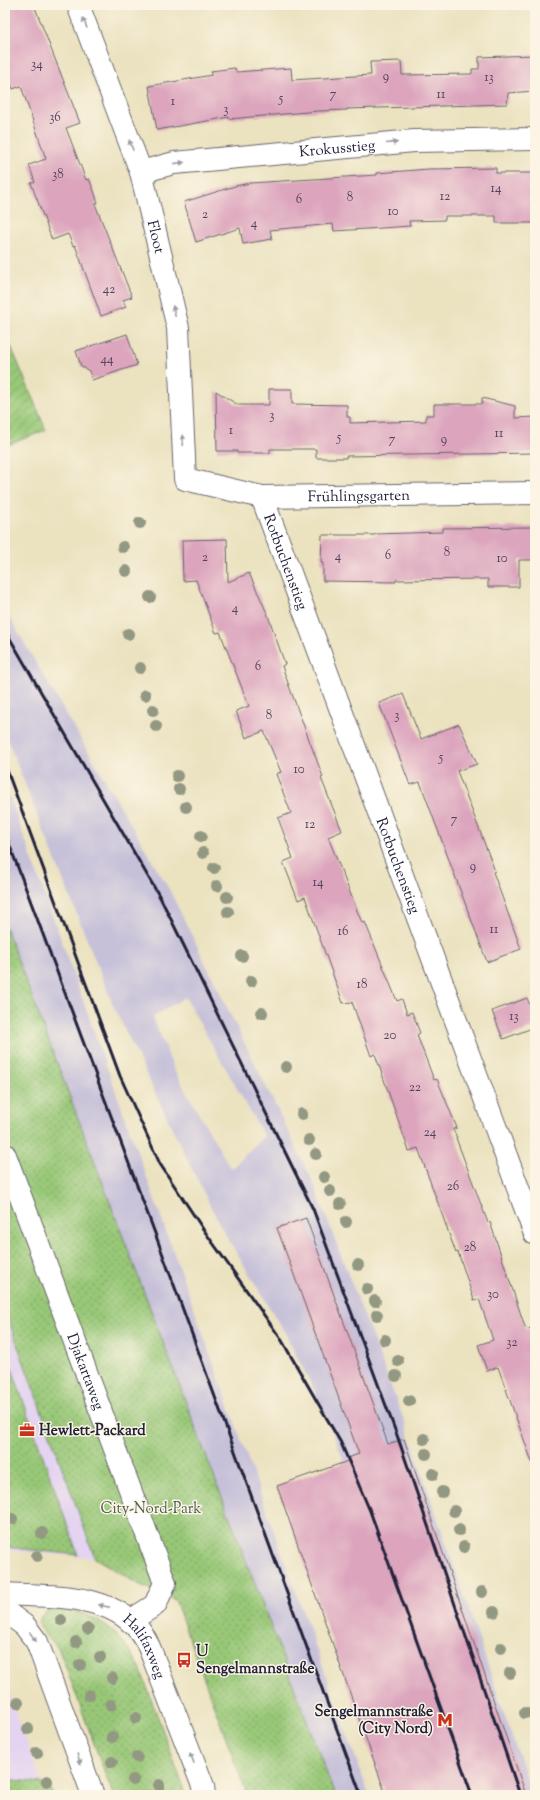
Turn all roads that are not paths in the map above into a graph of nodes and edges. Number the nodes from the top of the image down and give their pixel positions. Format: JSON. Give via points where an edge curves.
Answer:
{"nodes":[{"id":1,"x":78,"y":5,"type":"edge"},
{"id":2,"x":535,"y":139,"type":"edge"},
{"id":3,"x":141,"y":172,"type":"junction"},
{"id":4,"x":185,"y":479,"type":"joint"},
{"id":5,"x":535,"y":493,"type":"edge"},
{"id":6,"x":262,"y":497,"type":"junction"},
{"id":7,"x":5,"y":1155,"type":"edge"},
{"id":8,"x":535,"y":1234,"type":"edge"},
{"id":9,"x":5,"y":1594,"type":"edge"},
{"id":10,"x":5,"y":1611,"type":"edge"},
{"id":11,"x":130,"y":1621,"type":"junction"},
{"id":12,"x":93,"y":1795,"type":"edge"},
{"id":13,"x":204,"y":1795,"type":"edge"}],
"edges":[{"from":3,"to":1,"type":"street","name":"Floot","one_way":true},
{"from":3,"to":2,"type":"street","name":"Krokusstieg","one_way":true,"via":[[174,163],[414,141]]},
{"from":4,"to":3,"type":"street","name":"Floot","one_way":true,"via":[[178,328]]},
{"from":4,"to":6,"type":"street","name":"Frühlingsgarten"},
{"from":5,"to":6,"type":"street","name":"Frühlingsgarten"},
{"from":6,"to":8,"type":"street","name":"Rotbuchenstieg"},
{"from":7,"to":11,"type":"street","name":"Djakartaweg","via":[[165,1583],[155,1606]]},
{"from":11,"to":9,"type":"street","name":"Halifaxweg","one_way":true,"via":[[111,1607],[72,1598]]},
{"from":10,"to":12,"type":"street","one_way":true,"via":[[25,1626],[37,1642]]},
{"from":13,"to":11,"type":"street","name":"Halifaxweg","one_way":true,"via":[[203,1786],[153,1657],[144,1637]]}]}
